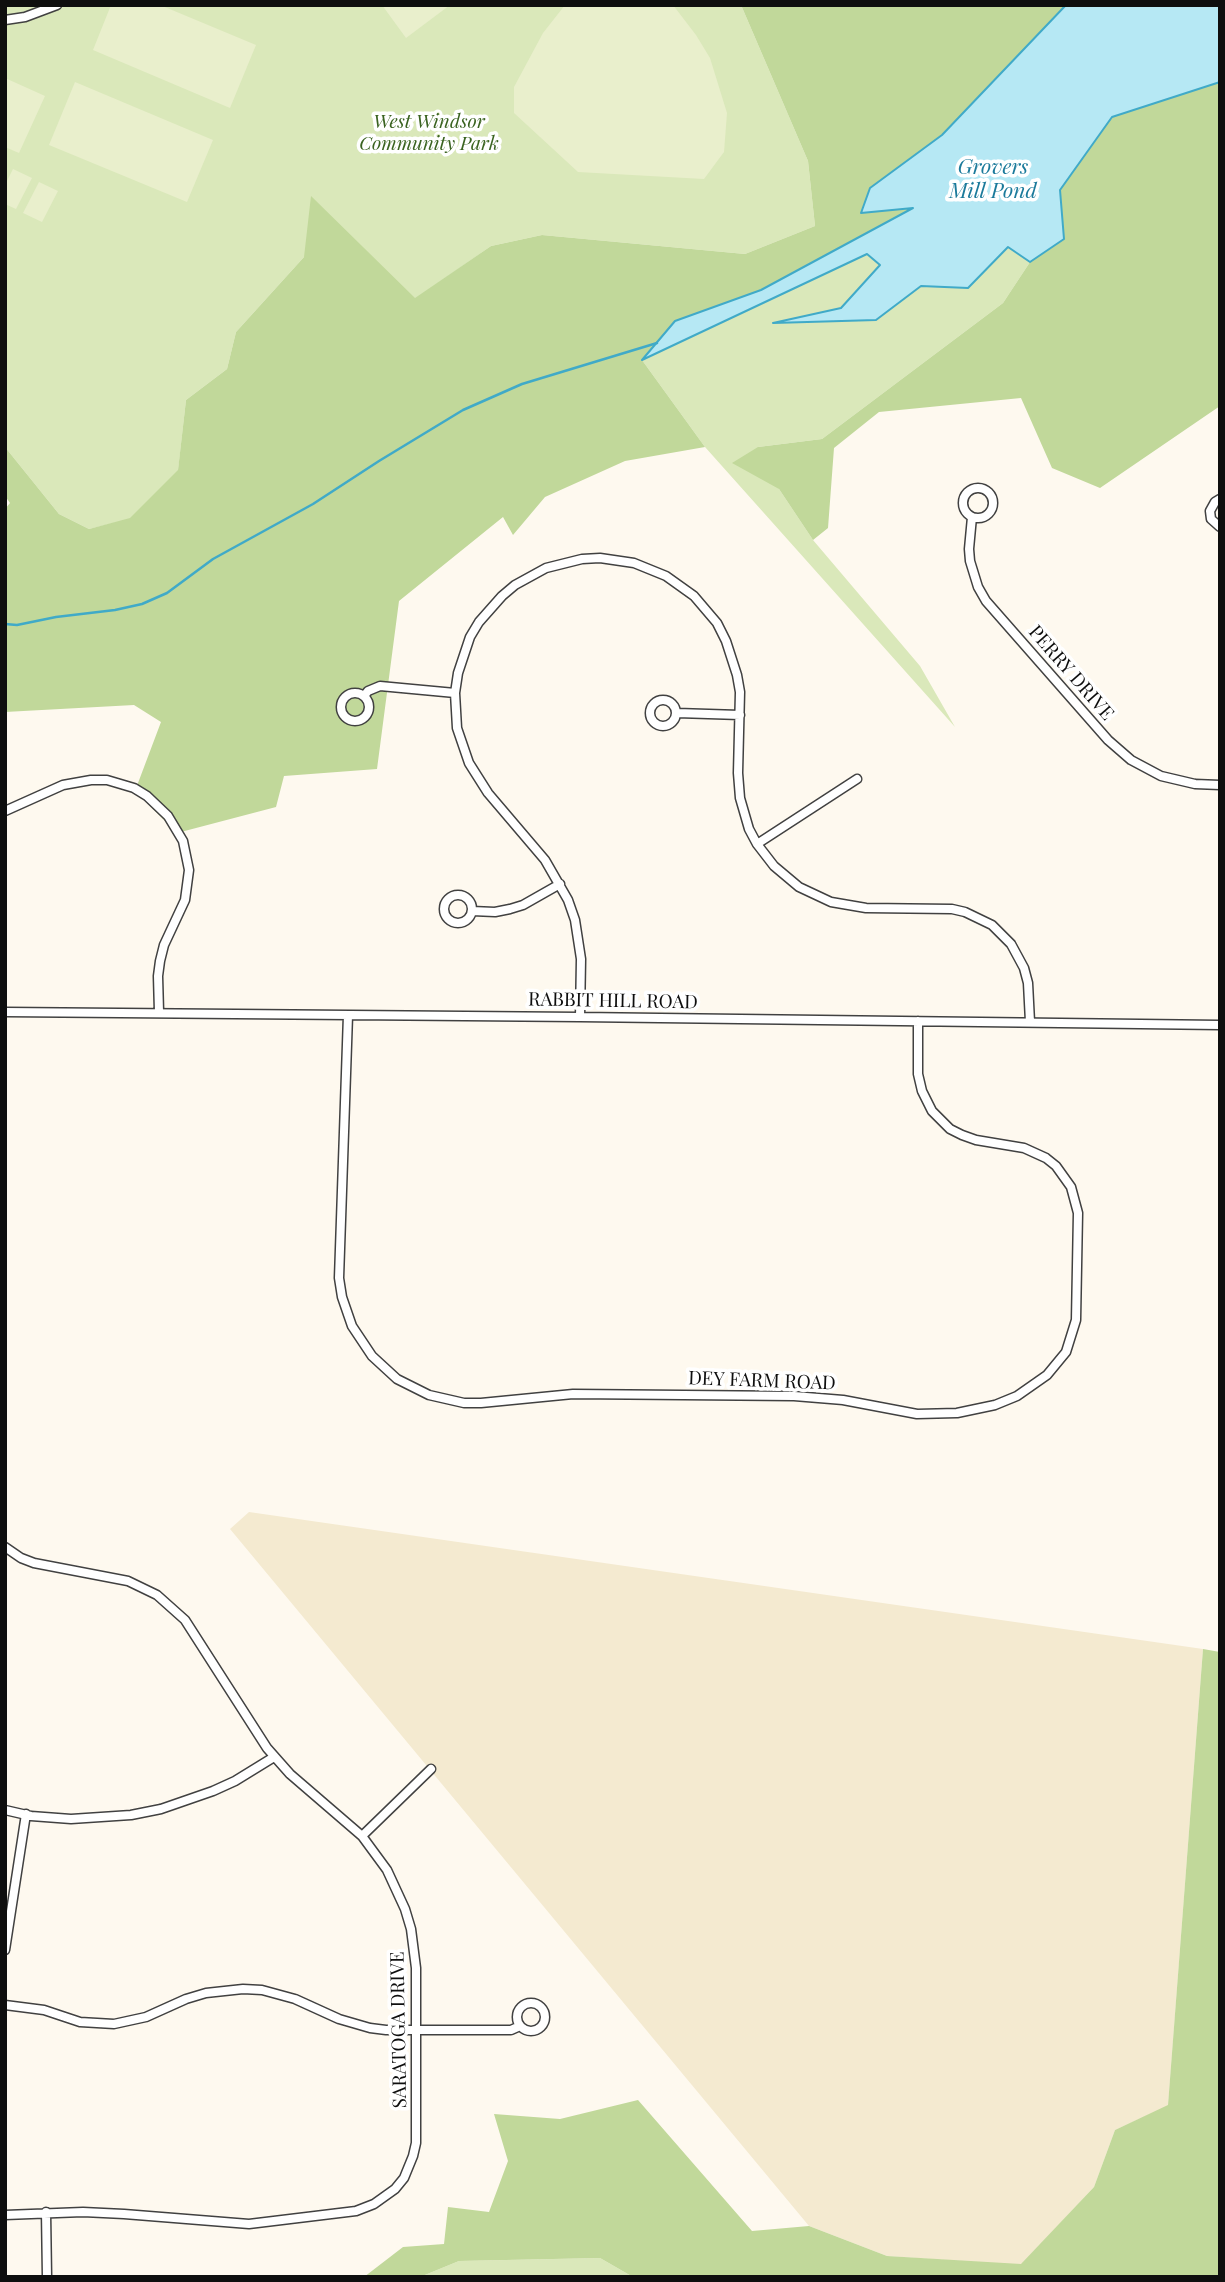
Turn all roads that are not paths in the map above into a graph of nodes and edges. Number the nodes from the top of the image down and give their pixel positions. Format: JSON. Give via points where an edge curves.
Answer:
{"nodes":[{"id":1,"x":57,"y":5,"type":"edge"},
{"id":2,"x":5,"y":20,"type":"edge"},
{"id":3,"x":1220,"y":499,"type":"edge"},
{"id":4,"x":972,"y":517,"type":"dead end"},
{"id":5,"x":1220,"y":527,"type":"edge"},
{"id":6,"x":455,"y":693,"type":"junction"},
{"id":7,"x":364,"y":696,"type":"dead end"},
{"id":8,"x":677,"y":713,"type":"dead end"},
{"id":9,"x":740,"y":715,"type":"junction"},
{"id":10,"x":857,"y":779,"type":"dead end"},
{"id":11,"x":1220,"y":785,"type":"edge"},
{"id":12,"x":5,"y":811,"type":"edge"},
{"id":13,"x":757,"y":844,"type":"junction"},
{"id":14,"x":560,"y":884,"type":"junction"},
{"id":15,"x":472,"y":911,"type":"dead end"},
{"id":16,"x":5,"y":1012,"type":"edge"},
{"id":17,"x":159,"y":1013,"type":"junction"},
{"id":18,"x":348,"y":1015,"type":"junction"},
{"id":19,"x":580,"y":1017,"type":"junction"},
{"id":20,"x":918,"y":1021,"type":"junction"},
{"id":21,"x":1030,"y":1022,"type":"junction"},
{"id":22,"x":1220,"y":1025,"type":"edge"},
{"id":23,"x":5,"y":1547,"type":"edge"},
{"id":24,"x":274,"y":1757,"type":"junction"},
{"id":25,"x":431,"y":1769,"type":"dead end"},
{"id":26,"x":5,"y":1810,"type":"edge"},
{"id":27,"x":26,"y":1814,"type":"junction"},
{"id":28,"x":362,"y":1836,"type":"junction"},
{"id":29,"x":5,"y":1950,"type":"edge"},
{"id":30,"x":5,"y":2005,"type":"edge"},
{"id":31,"x":520,"y":2026,"type":"dead end"},
{"id":32,"x":416,"y":2030,"type":"junction"},
{"id":33,"x":46,"y":2212,"type":"junction"},
{"id":34,"x":5,"y":2215,"type":"edge"},
{"id":35,"x":47,"y":2277,"type":"edge"}],
"edges":[{"from":1,"to":2,"type":"street"},
{"from":3,"to":5,"type":"street","via":[[1210,511]]},
{"from":4,"to":11,"type":"street","name":"PERRY DRIVE","via":[[969,549],[973,574],[986,601],[1108,740],[1131,760],[1161,776]]},
{"from":6,"to":7,"type":"street","via":[[380,686]]},
{"from":6,"to":9,"type":"street","via":[[470,638],[502,596],[546,568],[582,559],[608,559],[666,576],[706,609],[733,658]]},
{"from":6,"to":14,"type":"street","via":[[457,727],[469,763]]},
{"from":8,"to":9,"type":"street"},
{"from":9,"to":13,"type":"street","via":[[740,798]]},
{"from":10,"to":13,"type":"street"},
{"from":12,"to":17,"type":"street","via":[[63,785],[107,780],[134,788],[168,816],[183,842],[188,870],[185,900],[160,961]]},
{"from":13,"to":21,"type":"street","via":[[786,877],[831,902],[866,908],[952,909],[992,925],[1012,944],[1024,968]]},
{"from":14,"to":15,"type":"street","via":[[510,909]]},
{"from":14,"to":19,"type":"street","via":[[579,937]]},
{"from":16,"to":17,"type":"street","name":"RABBIT HILL ROAD"},
{"from":17,"to":18,"type":"street","name":"RABBIT HILL ROAD"},
{"from":18,"to":19,"type":"street","name":"RABBIT HILL ROAD"},
{"from":18,"to":20,"type":"street","name":"DEY FARM ROAD","via":[[339,1278],[352,1326],[372,1356],[397,1379],[429,1395],[464,1403],[573,1394],[780,1395],[843,1400],[917,1414],[957,1413],[1017,1396],[1047,1376],[1066,1352],[1076,1320],[1079,1213],[1065,1176],[1046,1158],[1024,1147],[962,1135],[932,1111],[918,1074]]},
{"from":19,"to":20,"type":"street","name":"RABBIT HILL ROAD"},
{"from":20,"to":21,"type":"street","name":"RABBIT HILL ROAD"},
{"from":21,"to":22,"type":"street","name":"RABBIT HILL ROAD"},
{"from":23,"to":24,"type":"street","name":"SARATOGA DRIVE","via":[[34,1563],[128,1581],[172,1606],[196,1635]]},
{"from":24,"to":27,"type":"street","via":[[235,1781],[161,1809],[101,1818]]},
{"from":24,"to":28,"type":"street","name":"SARATOGA DRIVE"},
{"from":25,"to":28,"type":"street"},
{"from":26,"to":27,"type":"street"},
{"from":27,"to":29,"type":"street"},
{"from":28,"to":32,"type":"street","name":"SARATOGA DRIVE","via":[[387,1870],[411,1929]]},
{"from":30,"to":32,"type":"street","via":[[44,2010],[80,2022],[114,2024],[146,2017],[206,1993],[262,1990],[370,2028]]},
{"from":31,"to":32,"type":"street","via":[[511,2031]]},
{"from":32,"to":33,"type":"street","name":"SARATOGA DRIVE","via":[[413,2156],[404,2178],[374,2204],[356,2211],[249,2224]]},
{"from":33,"to":34,"type":"street","name":"SARATOGA DRIVE"},
{"from":33,"to":35,"type":"street"}]}
